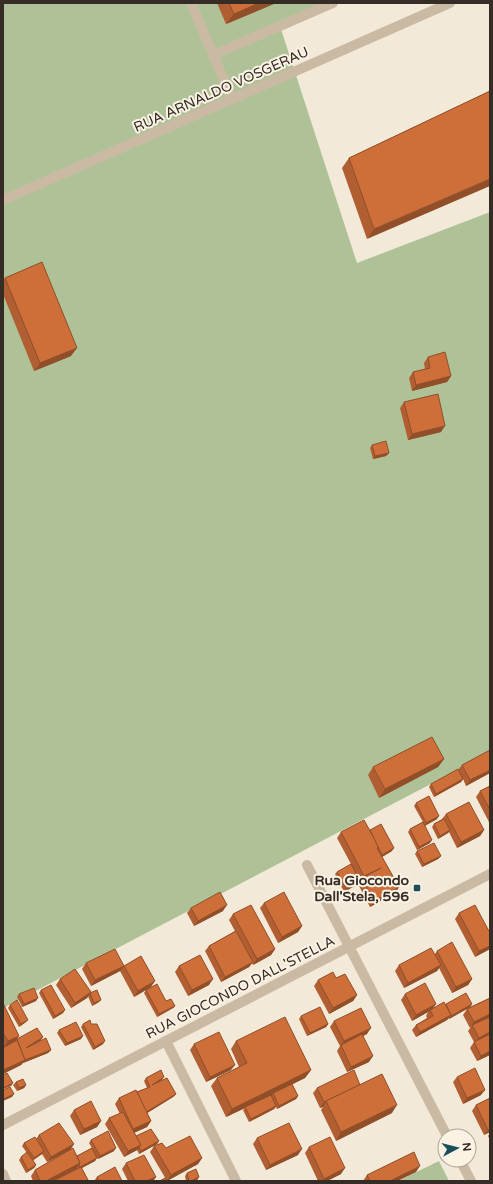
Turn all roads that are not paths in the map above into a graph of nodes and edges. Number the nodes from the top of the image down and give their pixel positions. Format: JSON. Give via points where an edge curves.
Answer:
{"nodes":[{"id":1,"x":191,"y":3,"type":"edge"},
{"id":2,"x":333,"y":3,"type":"edge"},
{"id":3,"x":450,"y":3,"type":"edge"},
{"id":4,"x":213,"y":55,"type":"junction"},
{"id":5,"x":233,"y":99,"type":"junction"},
{"id":6,"x":3,"y":200,"type":"edge"},
{"id":7,"x":307,"y":865,"type":"dead end"},
{"id":8,"x":490,"y":874,"type":"edge"},
{"id":9,"x":350,"y":947,"type":"junction"},
{"id":10,"x":166,"y":1041,"type":"junction"},
{"id":11,"x":3,"y":1125,"type":"edge"},
{"id":12,"x":443,"y":1128,"type":"edge"},
{"id":13,"x":464,"y":1168,"type":"edge"},
{"id":14,"x":3,"y":1174,"type":"edge"},
{"id":15,"x":6,"y":1181,"type":"edge"},
{"id":16,"x":236,"y":1181,"type":"edge"},
{"id":17,"x":471,"y":1181,"type":"edge"}],
"edges":[{"from":1,"to":4,"type":"street"},
{"from":2,"to":4,"type":"street"},
{"from":3,"to":5,"type":"street","name":"RUA ARNALDO VOSGERAU"},
{"from":4,"to":5,"type":"street"},
{"from":5,"to":6,"type":"street","name":"RUA ARNALDO VOSGERAU"},
{"from":7,"to":9,"type":"street"},
{"from":8,"to":9,"type":"street","name":"RUA GIOCONDO DALL'STELLA"},
{"from":9,"to":10,"type":"street","name":"RUA GIOCONDO DALL'STELLA"},
{"from":9,"to":12,"type":"street"},
{"from":10,"to":11,"type":"street","name":"RUA GIOCONDO DALL'STELLA"},
{"from":10,"to":16,"type":"street"},
{"from":13,"to":17,"type":"street"},
{"from":14,"to":15,"type":"street"}]}
